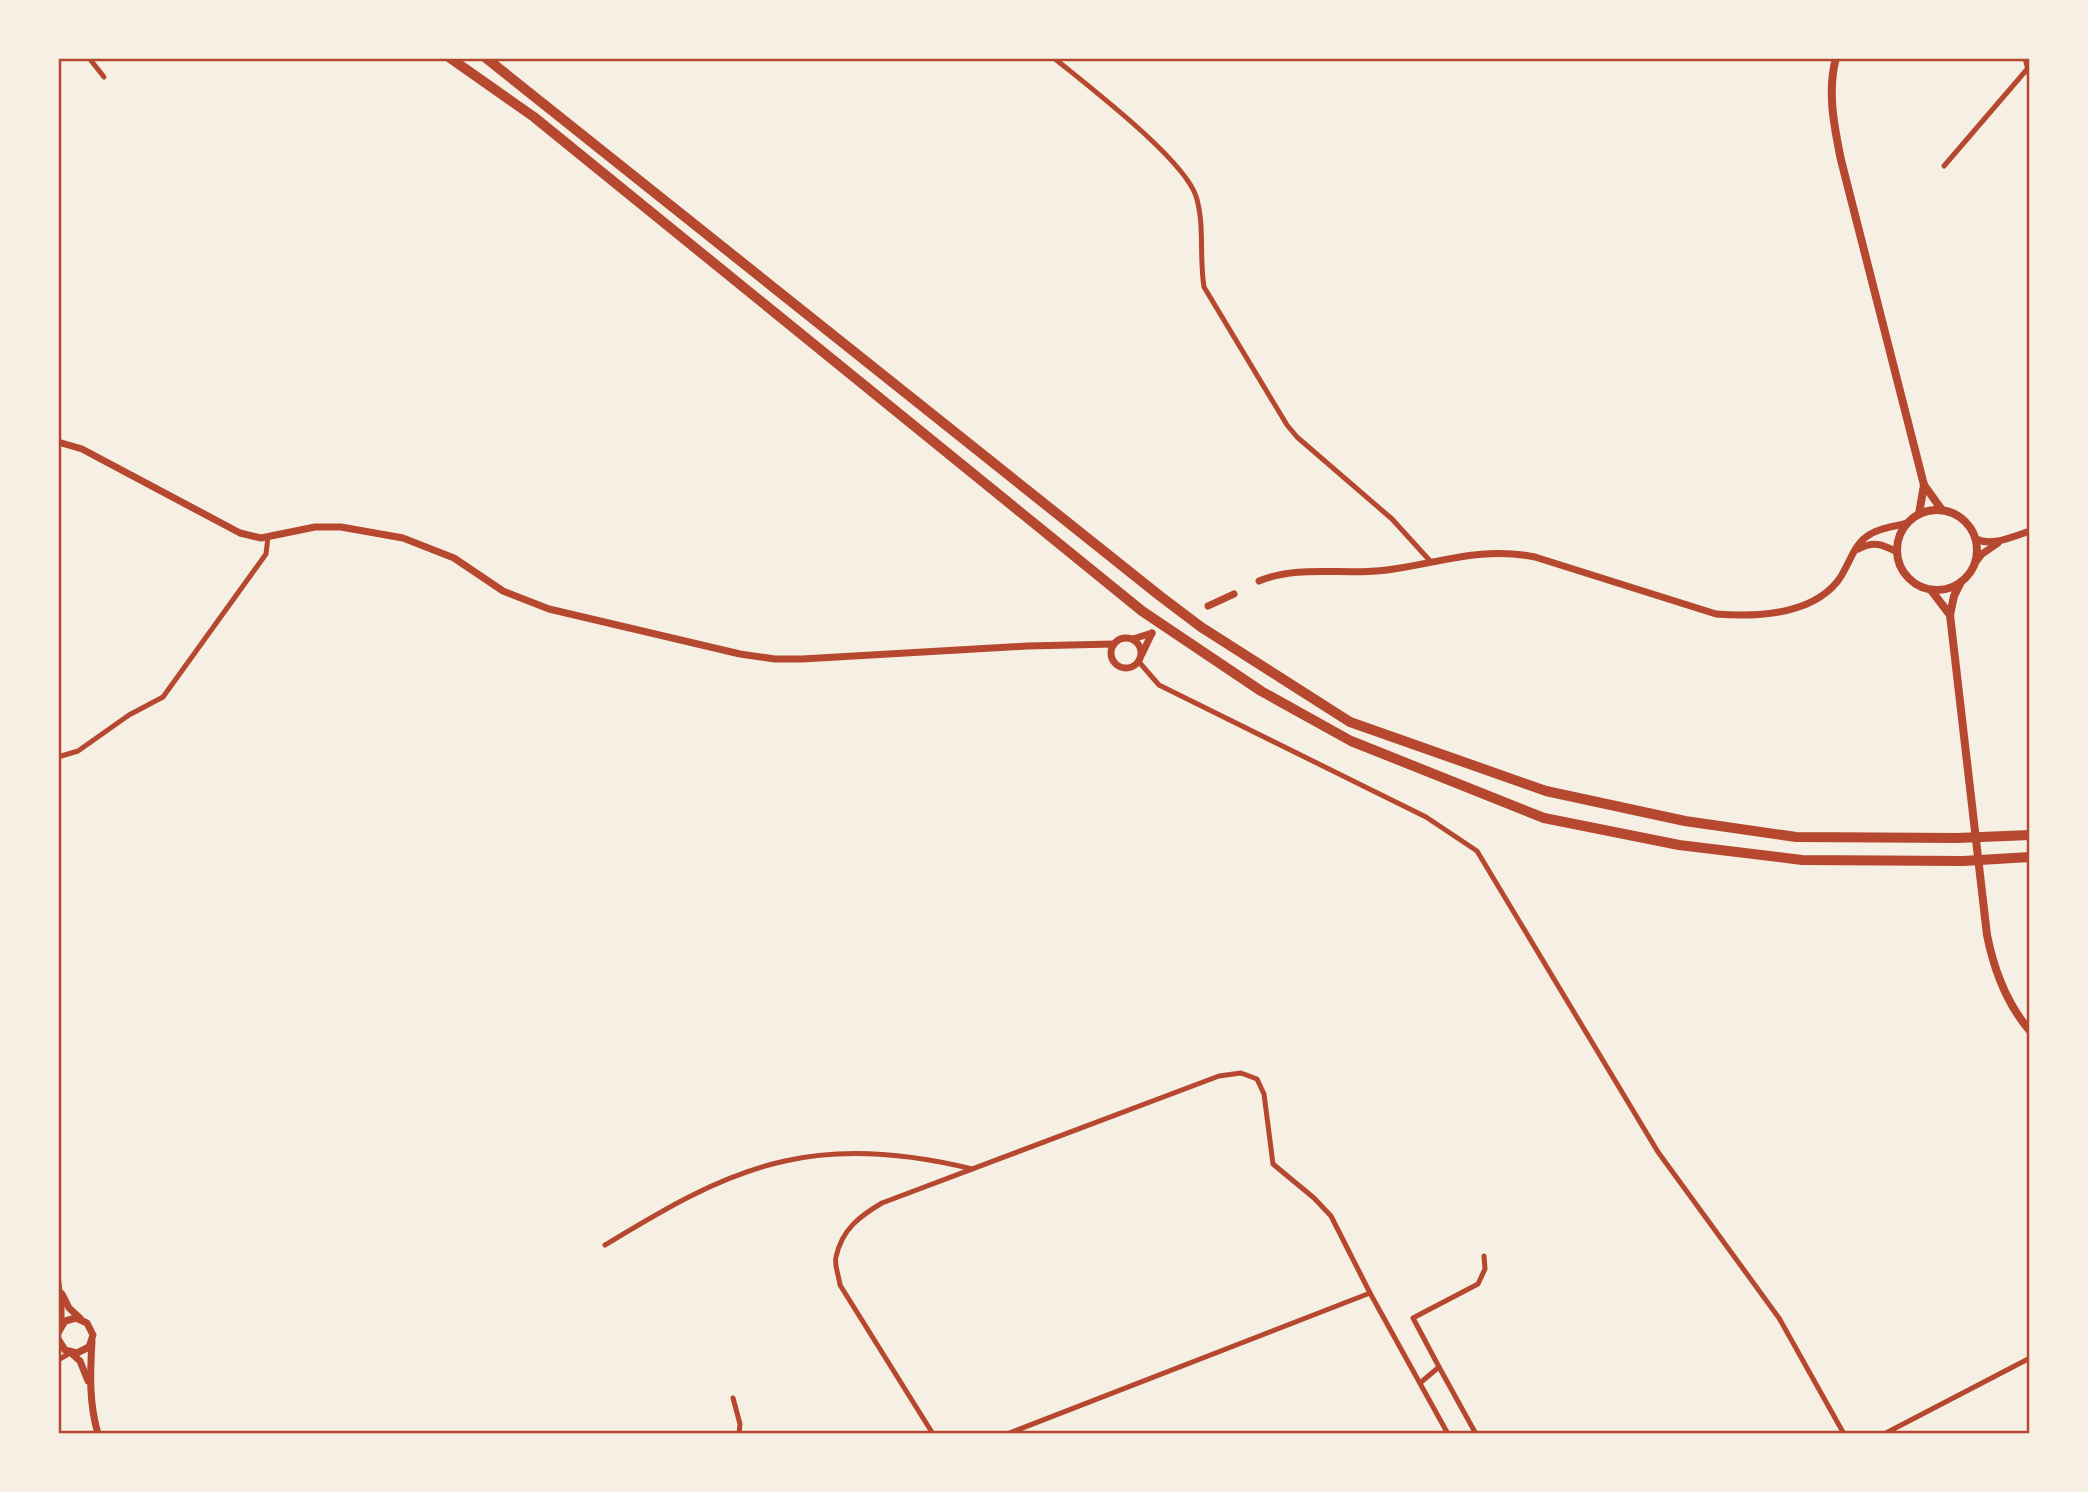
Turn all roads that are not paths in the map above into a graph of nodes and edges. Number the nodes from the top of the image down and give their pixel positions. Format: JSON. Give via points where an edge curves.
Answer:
{"nodes":[{"id":1,"x":89,"y":58,"type":"edge"},
{"id":2,"x":450,"y":58,"type":"edge"},
{"id":3,"x":486,"y":58,"type":"edge"},
{"id":4,"x":1054,"y":58,"type":"edge"},
{"id":5,"x":1836,"y":58,"type":"edge"},
{"id":6,"x":2026,"y":58,"type":"edge"},
{"id":7,"x":2029,"y":71,"type":"edge"},
{"id":8,"x":104,"y":78,"type":"dead end"},
{"id":9,"x":1944,"y":166,"type":"dead end"},
{"id":10,"x":58,"y":442,"type":"edge"},
{"id":11,"x":1924,"y":485,"type":"junction"},
{"id":12,"x":1942,"y":510,"type":"junction"},
{"id":13,"x":1919,"y":514,"type":"junction"},
{"id":14,"x":1907,"y":523,"type":"junction"},
{"id":15,"x":2030,"y":531,"type":"edge"},
{"id":16,"x":268,"y":537,"type":"junction"},
{"id":17,"x":1976,"y":540,"type":"junction"},
{"id":18,"x":2001,"y":540,"type":"junction"},
{"id":19,"x":1855,"y":551,"type":"junction"},
{"id":20,"x":1897,"y":552,"type":"junction"},
{"id":21,"x":1431,"y":562,"type":"junction"},
{"id":22,"x":1975,"y":563,"type":"junction"},
{"id":23,"x":1259,"y":581,"type":"dead end"},
{"id":24,"x":1961,"y":582,"type":"junction"},
{"id":25,"x":1931,"y":590,"type":"junction"},
{"id":26,"x":1234,"y":594,"type":"dead end"},
{"id":27,"x":1208,"y":606,"type":"dead end"},
{"id":28,"x":1950,"y":615,"type":"junction"},
{"id":29,"x":1133,"y":639,"type":"junction"},
{"id":30,"x":1114,"y":644,"type":"junction"},
{"id":31,"x":1140,"y":658,"type":"junction"},
{"id":32,"x":58,"y":757,"type":"edge"},
{"id":33,"x":2030,"y":835,"type":"edge"},
{"id":34,"x":2030,"y":857,"type":"edge"},
{"id":35,"x":2030,"y":1031,"type":"edge"},
{"id":36,"x":972,"y":1170,"type":"junction"},
{"id":37,"x":605,"y":1245,"type":"dead end"},
{"id":38,"x":1484,"y":1256,"type":"dead end"},
{"id":39,"x":59,"y":1287,"type":"edge"},
{"id":40,"x":1370,"y":1293,"type":"junction"},
{"id":41,"x":82,"y":1319,"type":"junction"},
{"id":42,"x":59,"y":1329,"type":"edge"},
{"id":43,"x":58,"y":1339,"type":"edge"},
{"id":44,"x":92,"y":1341,"type":"junction"},
{"id":45,"x":70,"y":1353,"type":"junction"},
{"id":46,"x":2030,"y":1358,"type":"edge"},
{"id":47,"x":58,"y":1360,"type":"edge"},
{"id":48,"x":1439,"y":1367,"type":"junction"},
{"id":49,"x":1420,"y":1383,"type":"junction"},
{"id":50,"x":90,"y":1385,"type":"junction"},
{"id":51,"x":733,"y":1398,"type":"dead end"},
{"id":52,"x":98,"y":1434,"type":"edge"},
{"id":53,"x":739,"y":1434,"type":"edge"},
{"id":54,"x":933,"y":1434,"type":"edge"},
{"id":55,"x":1007,"y":1434,"type":"edge"},
{"id":56,"x":1448,"y":1434,"type":"edge"},
{"id":57,"x":1476,"y":1434,"type":"edge"},
{"id":58,"x":1844,"y":1434,"type":"edge"},
{"id":59,"x":1884,"y":1434,"type":"edge"}],
"edges":[{"from":1,"to":8,"type":"street"},
{"from":2,"to":34,"type":"highway","via":[[534,117],[1142,611],[1261,691],[1351,741],[1544,818],[1679,845],[1802,860]]},
{"from":3,"to":33,"type":"highway","via":[[1160,596],[1350,722],[1546,791],[1685,821],[1796,837]]},
{"from":4,"to":21,"type":"street","via":[[1112,106],[1188,180],[1200,214],[1204,287],[1287,425],[1312,453],[1392,519]]},
{"from":5,"to":11,"type":"main road","via":[[1833,118],[1841,160]]},
{"from":6,"to":7,"type":"street"},
{"from":7,"to":9,"type":"street"},
{"from":10,"to":16,"type":"street","via":[[82,449],[240,533]]},
{"from":11,"to":12,"type":"main road"},
{"from":11,"to":13,"type":"main road"},
{"from":12,"to":13,"type":"main road"},
{"from":12,"to":17,"type":"main road","via":[[1964,520]]},
{"from":13,"to":14,"type":"main road"},
{"from":14,"to":19,"type":"street","via":[[1865,537]]},
{"from":14,"to":20,"type":"main road"},
{"from":15,"to":18,"type":"street"},
{"from":16,"to":30,"type":"street","via":[[315,527],[341,527],[403,538],[454,558],[503,591],[549,609],[775,659]]},
{"from":16,"to":32,"type":"street","via":[[265,554],[163,697],[78,751]]},
{"from":17,"to":18,"type":"street"},
{"from":17,"to":22,"type":"main road"},
{"from":18,"to":22,"type":"street"},
{"from":19,"to":20,"type":"street","via":[[1872,543]]},
{"from":19,"to":21,"type":"street","via":[[1837,581],[1813,601],[1742,616],[1716,614],[1511,552]]},
{"from":20,"to":25,"type":"main road","via":[[1908,578]]},
{"from":21,"to":23,"type":"street","via":[[1385,570],[1292,572]]},
{"from":22,"to":24,"type":"main road"},
{"from":24,"to":25,"type":"main road"},
{"from":24,"to":28,"type":"main road"},
{"from":25,"to":28,"type":"main road"},
{"from":26,"to":27,"type":"street"},
{"from":28,"to":35,"type":"main road","via":[[1993,962],[1998,979]]},
{"from":29,"to":30,"type":"street","via":[[1122,638]]},
{"from":29,"to":31,"type":"street","via":[[1140,645]]},
{"from":29,"to":31,"type":"street","via":[[1152,633]]},
{"from":30,"to":31,"type":"street","via":[[1111,658],[1117,666],[1131,668]]},
{"from":31,"to":58,"type":"street","via":[[1159,685],[1426,817],[1477,851],[1658,1152],[1779,1318]]},
{"from":36,"to":37,"type":"street","via":[[929,1158],[884,1154],[784,1161],[668,1207]]},
{"from":36,"to":40,"type":"street","via":[[1219,1076],[1241,1073],[1257,1079],[1264,1094],[1273,1164],[1331,1216]]},
{"from":36,"to":54,"type":"street","via":[[882,1203],[858,1217],[835,1259],[840,1285]]},
{"from":38,"to":48,"type":"street","via":[[1485,1269],[1478,1284],[1413,1318]]},
{"from":39,"to":41,"type":"street","via":[[69,1308]]},
{"from":39,"to":42,"type":"street"},
{"from":40,"to":49,"type":"street"},
{"from":40,"to":55,"type":"street"},
{"from":41,"to":42,"type":"street","via":[[71,1318]]},
{"from":41,"to":44,"type":"street","via":[[91,1328]]},
{"from":43,"to":45,"type":"street"},
{"from":44,"to":45,"type":"street","via":[[84,1351]]},
{"from":44,"to":50,"type":"street"},
{"from":45,"to":47,"type":"street"},
{"from":45,"to":50,"type":"street","via":[[80,1361]]},
{"from":46,"to":59,"type":"street"},
{"from":48,"to":49,"type":"street"},
{"from":48,"to":57,"type":"street"},
{"from":49,"to":56,"type":"street"},
{"from":50,"to":52,"type":"street","via":[[91,1413]]},
{"from":51,"to":53,"type":"street"}]}
